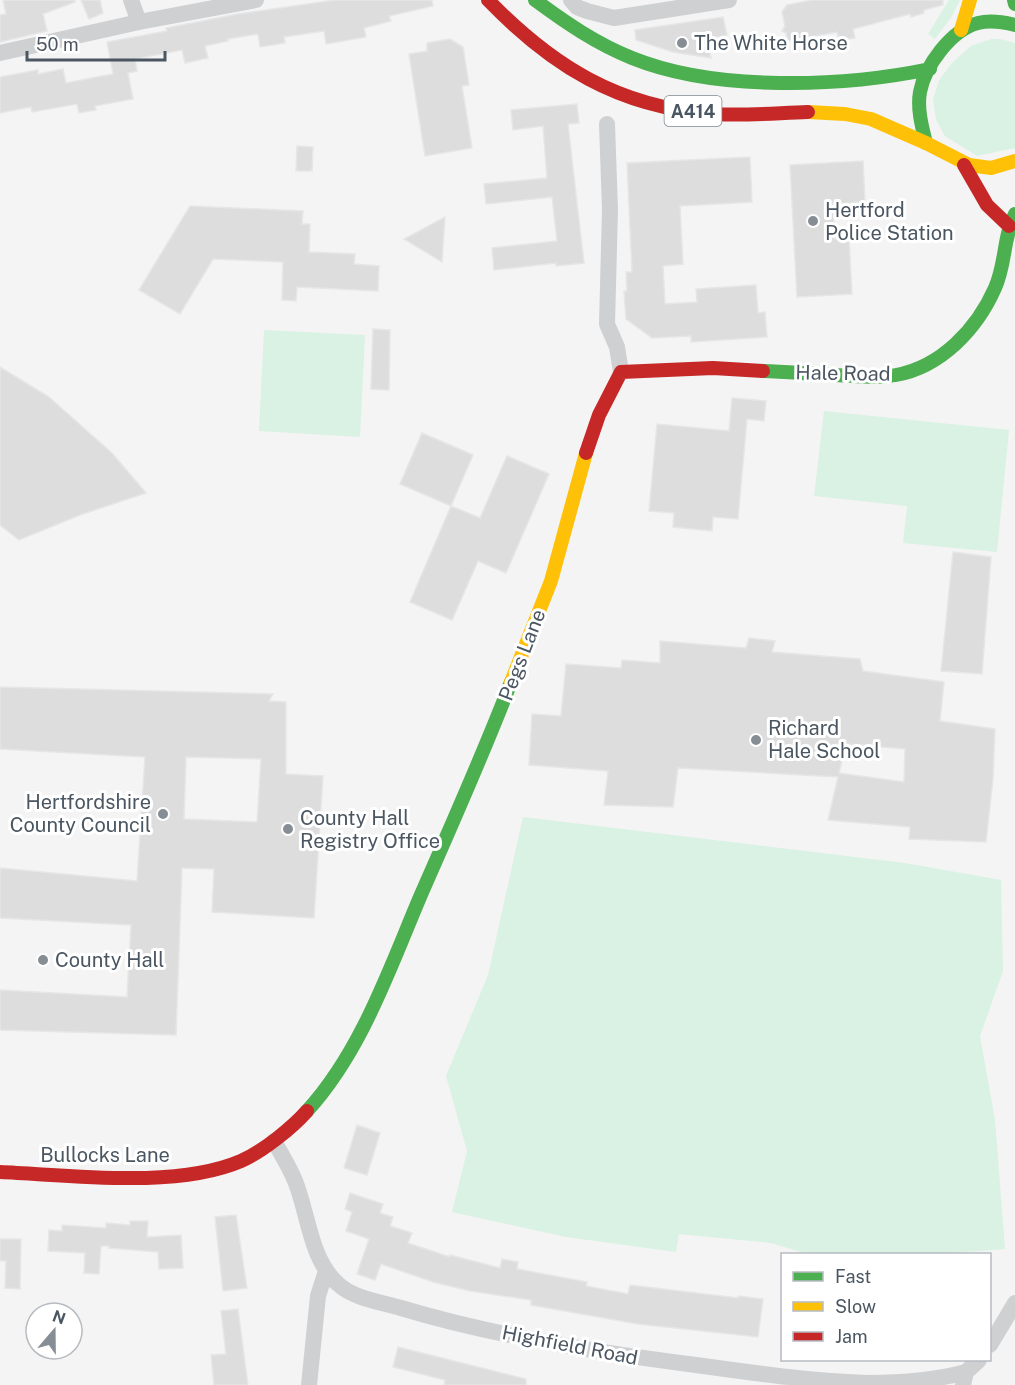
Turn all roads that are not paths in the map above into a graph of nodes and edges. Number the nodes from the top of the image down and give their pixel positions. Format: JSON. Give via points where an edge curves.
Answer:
{"nodes":[{"id":1,"x":131,"y":0,"type":"edge"},
{"id":2,"x":256,"y":0,"type":"edge"},
{"id":3,"x":488,"y":0,"type":"edge"},
{"id":4,"x":534,"y":0,"type":"edge"},
{"id":5,"x":571,"y":0,"type":"edge"},
{"id":6,"x":729,"y":0,"type":"edge"},
{"id":7,"x":970,"y":0,"type":"edge"},
{"id":8,"x":139,"y":22,"type":"junction"},
{"id":9,"x":1015,"y":25,"type":"edge"},
{"id":10,"x":962,"y":30,"type":"junction"},
{"id":11,"x":0,"y":53,"type":"edge"},
{"id":12,"x":930,"y":69,"type":"junction"},
{"id":13,"x":607,"y":124,"type":"dead end"},
{"id":14,"x":926,"y":143,"type":"junction"},
{"id":15,"x":1015,"y":161,"type":"edge"},
{"id":16,"x":964,"y":165,"type":"junction"},
{"id":17,"x":1012,"y":220,"type":"edge"},
{"id":18,"x":1010,"y":258,"type":"edge"},
{"id":19,"x":621,"y":372,"type":"junction"},
{"id":20,"x":274,"y":1141,"type":"junction"},
{"id":21,"x":0,"y":1172,"type":"edge"},
{"id":22,"x":326,"y":1271,"type":"junction"},
{"id":23,"x":1015,"y":1303,"type":"edge"},
{"id":24,"x":991,"y":1343,"type":"edge"},
{"id":25,"x":977,"y":1361,"type":"edge"},
{"id":26,"x":964,"y":1378,"type":"edge"},
{"id":27,"x":309,"y":1385,"type":"edge"}],
"edges":[{"from":1,"to":8,"type":"street"},
{"from":2,"to":8,"type":"street"},
{"from":3,"to":14,"type":"main road","number":"A414","via":[[541,52],[617,93],[700,112],[836,112],[871,119]]},
{"from":4,"to":12,"type":"main road","number":"A414","via":[[582,36],[616,54],[692,76],[774,83],[863,79]]},
{"from":5,"to":6,"type":"street","via":[[587,11],[614,18]]},
{"from":7,"to":10,"type":"main road"},
{"from":8,"to":11,"type":"street"},
{"from":9,"to":10,"type":"main road","via":[[975,24]]},
{"from":10,"to":12,"type":"main road"},
{"from":12,"to":14,"type":"main road","via":[[920,91],[919,109]]},
{"from":13,"to":19,"type":"street","via":[[607,324],[617,347]]},
{"from":14,"to":16,"type":"main road"},
{"from":15,"to":16,"type":"main road","via":[[989,168]]},
{"from":16,"to":17,"type":"main road","name":"Hale Road","via":[[993,214]]},
{"from":17,"to":18,"type":"main road","name":"Hale Road"},
{"from":18,"to":19,"type":"main road","name":"Hale Road","via":[[984,312],[962,339],[928,363],[896,375],[866,377],[713,368]]},
{"from":19,"to":20,"type":"main road","name":"Pegs Lane","via":[[599,415],[551,581],[378,996],[322,1095],[294,1126]]},
{"from":20,"to":21,"type":"main road","name":"Bullocks Lane","via":[[243,1160],[200,1172],[152,1178]]},
{"from":20,"to":22,"type":"street","name":"Highfield Road","via":[[298,1188]]},
{"from":22,"to":26,"type":"street","name":"Highfield Road","via":[[340,1286],[360,1296],[429,1316],[644,1359],[765,1376],[868,1383]]},
{"from":22,"to":27,"type":"street","via":[[318,1296]]},
{"from":23,"to":24,"type":"street"},
{"from":25,"to":26,"type":"street"}]}
